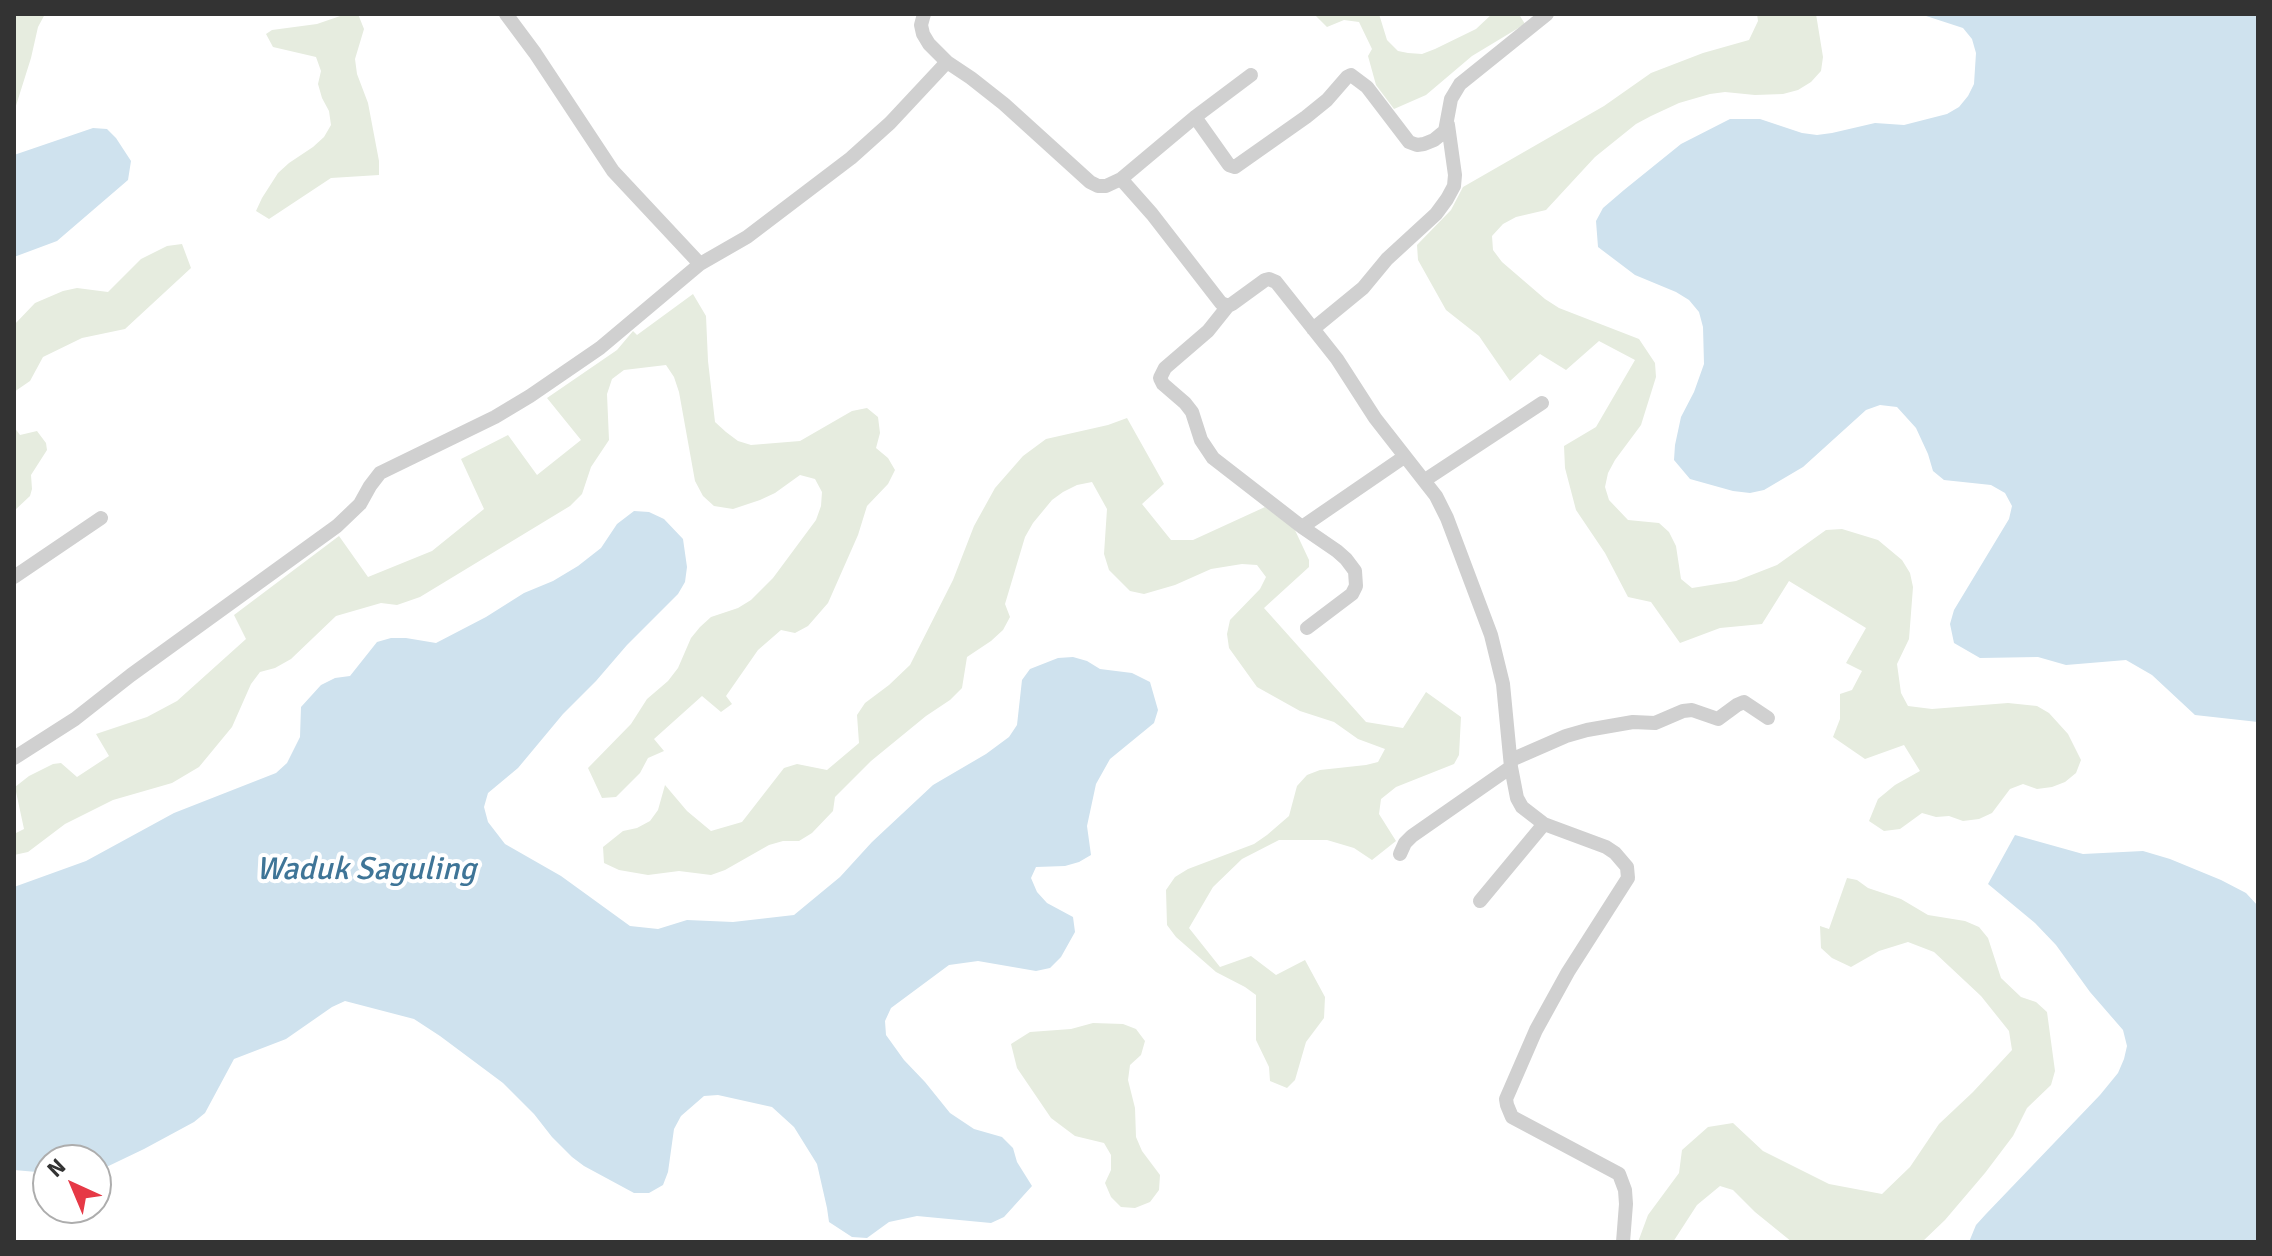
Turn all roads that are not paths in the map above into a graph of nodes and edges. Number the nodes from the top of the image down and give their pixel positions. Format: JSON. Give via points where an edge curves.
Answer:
{"nodes":[{"id":1,"x":506,"y":14,"type":"edge"},
{"id":2,"x":924,"y":14,"type":"edge"},
{"id":3,"x":1547,"y":14,"type":"edge"},
{"id":4,"x":947,"y":62,"type":"junction"},
{"id":5,"x":1251,"y":75,"type":"dead end"},
{"id":6,"x":1195,"y":117,"type":"junction"},
{"id":7,"x":1448,"y":122,"type":"junction"},
{"id":8,"x":1121,"y":179,"type":"junction"},
{"id":9,"x":700,"y":264,"type":"junction"},
{"id":10,"x":1228,"y":306,"type":"junction"},
{"id":11,"x":1313,"y":329,"type":"junction"},
{"id":12,"x":1542,"y":403,"type":"dead end"},
{"id":13,"x":1404,"y":457,"type":"junction"},
{"id":14,"x":1425,"y":480,"type":"junction"},
{"id":15,"x":101,"y":518,"type":"dead end"},
{"id":16,"x":1302,"y":527,"type":"junction"},
{"id":17,"x":14,"y":577,"type":"edge"},
{"id":18,"x":1307,"y":628,"type":"dead end"},
{"id":19,"x":1768,"y":718,"type":"dead end"},
{"id":20,"x":14,"y":758,"type":"edge"},
{"id":21,"x":1511,"y":764,"type":"junction"},
{"id":22,"x":1544,"y":824,"type":"junction"},
{"id":23,"x":1400,"y":854,"type":"dead end"},
{"id":24,"x":1480,"y":901,"type":"dead end"},
{"id":25,"x":1623,"y":1242,"type":"edge"}],
"edges":[{"from":1,"to":9,"type":"street","via":[[613,171]]},
{"from":2,"to":4,"type":"street","via":[[923,34]]},
{"from":3,"to":7,"type":"street","via":[[1460,84],[1451,99]]},
{"from":4,"to":8,"type":"street","via":[[1004,104],[1090,182],[1106,186]]},
{"from":4,"to":9,"type":"street","via":[[851,158],[747,237]]},
{"from":5,"to":6,"type":"street"},
{"from":6,"to":7,"type":"street","via":[[1235,167],[1306,117],[1351,75],[1367,87],[1409,142],[1434,140]]},
{"from":6,"to":8,"type":"street"},
{"from":7,"to":11,"type":"street","via":[[1455,175],[1447,199],[1363,288]]},
{"from":8,"to":10,"type":"street","via":[[1217,300]]},
{"from":9,"to":20,"type":"street","via":[[600,348],[530,396],[380,473],[350,516],[75,719]]},
{"from":10,"to":11,"type":"street","via":[[1269,279]]},
{"from":10,"to":16,"type":"street","via":[[1160,378],[1192,412],[1213,458]]},
{"from":11,"to":13,"type":"street"},
{"from":12,"to":14,"type":"street"},
{"from":13,"to":14,"type":"street"},
{"from":13,"to":16,"type":"street"},
{"from":14,"to":21,"type":"street","via":[[1447,518],[1491,635],[1503,684]]},
{"from":15,"to":17,"type":"street"},
{"from":16,"to":18,"type":"street","via":[[1346,559],[1356,579],[1352,594]]},
{"from":19,"to":21,"type":"street","via":[[1744,702],[1718,719],[1683,711],[1655,723],[1633,722],[1566,736]]},
{"from":21,"to":22,"type":"street","via":[[1517,798]]},
{"from":21,"to":23,"type":"street","via":[[1412,836]]},
{"from":22,"to":24,"type":"street"},
{"from":22,"to":25,"type":"street","via":[[1615,853],[1627,867],[1628,878],[1536,1030],[1507,1105],[1512,1117],[1619,1174],[1626,1204]]}]}
